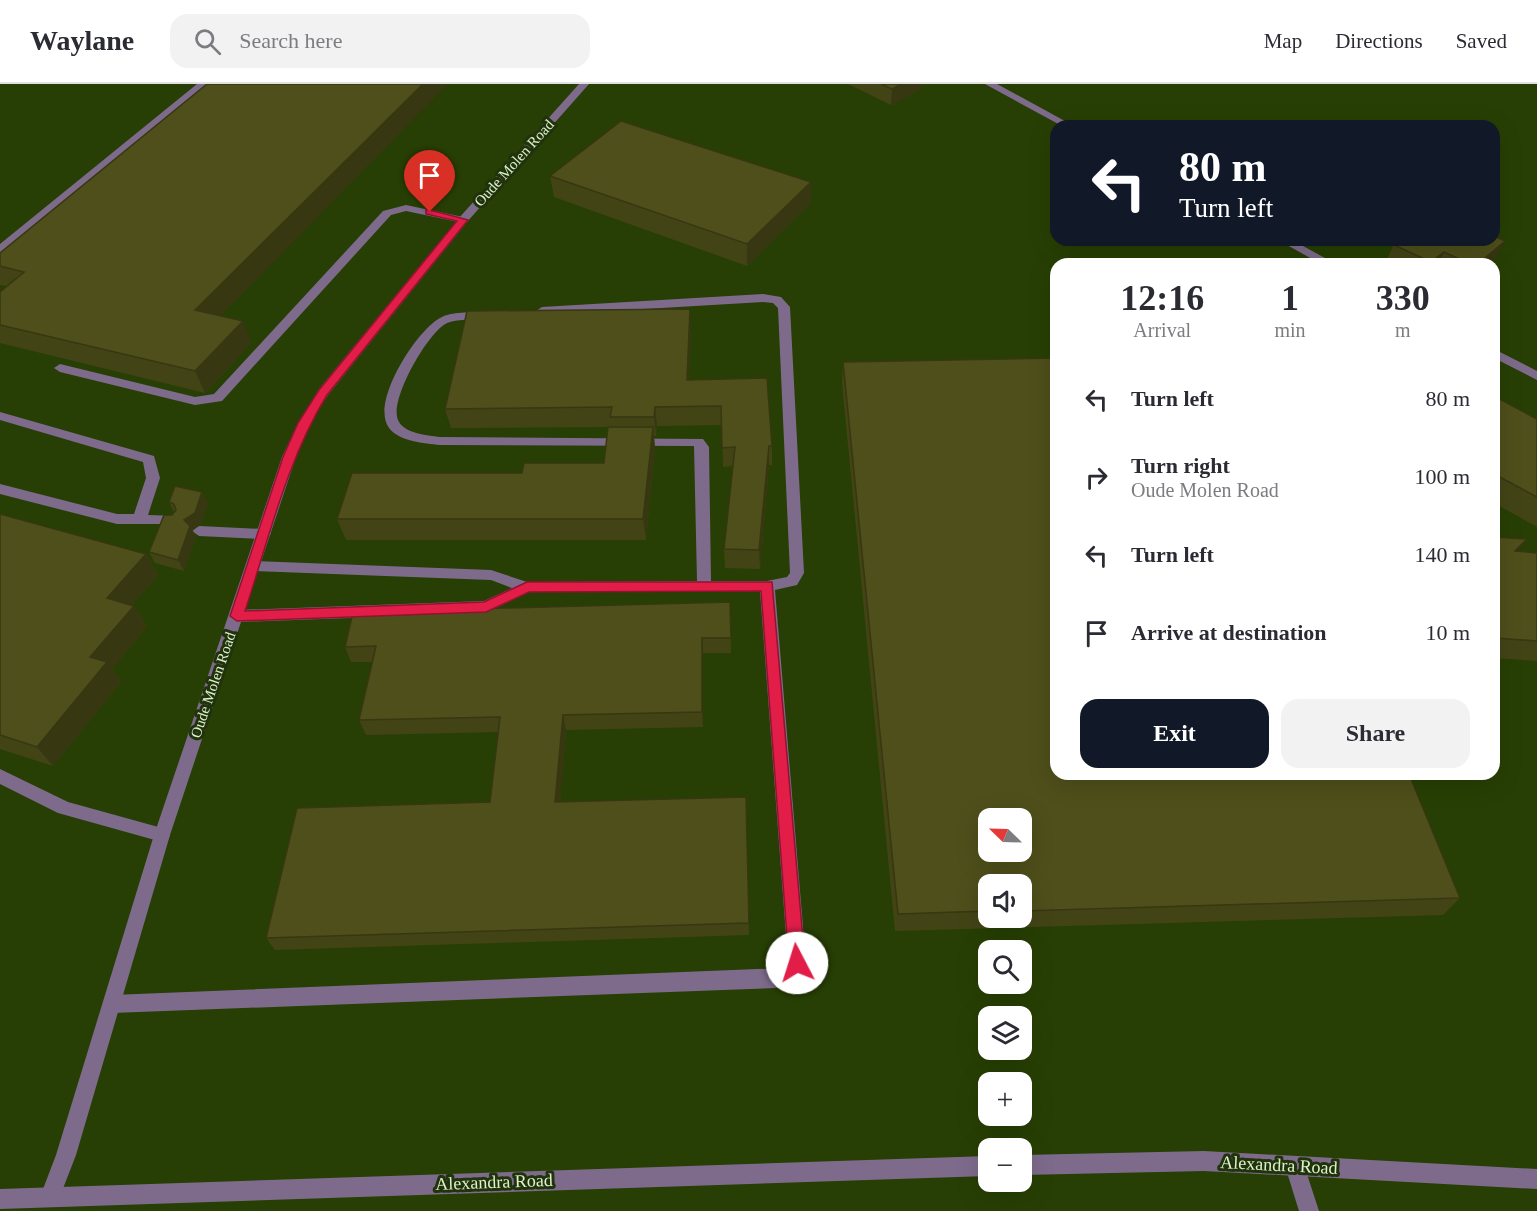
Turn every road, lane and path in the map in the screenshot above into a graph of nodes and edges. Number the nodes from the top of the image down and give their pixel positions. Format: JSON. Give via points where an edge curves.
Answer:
{"nodes":[{"id":1,"x":203,"y":84,"type":"edge"},
{"id":2,"x":584,"y":84,"type":"edge"},
{"id":3,"x":990,"y":84,"type":"edge"},
{"id":4,"x":1058,"y":120,"type":"edge"},
{"id":5,"x":463,"y":220,"type":"junction"},
{"id":6,"x":1296,"y":246,"type":"edge"},
{"id":7,"x":0,"y":250,"type":"edge"},
{"id":8,"x":1318,"y":258,"type":"edge"},
{"id":9,"x":526,"y":312,"type":"edge"},
{"id":10,"x":502,"y":314,"type":"edge"},
{"id":11,"x":1500,"y":355,"type":"edge"},
{"id":12,"x":60,"y":368,"type":"edge"},
{"id":13,"x":1537,"y":376,"type":"edge"},
{"id":14,"x":0,"y":416,"type":"edge"},
{"id":15,"x":0,"y":489,"type":"edge"},
{"id":16,"x":140,"y":518,"type":"junction"},
{"id":17,"x":172,"y":520,"type":"edge"},
{"id":18,"x":199,"y":531,"type":"dead end"},
{"id":19,"x":264,"y":534,"type":"junction"},
{"id":20,"x":253,"y":566,"type":"junction"},
{"id":21,"x":704,"y":586,"type":"junction"},
{"id":22,"x":767,"y":586,"type":"junction"},
{"id":23,"x":527,"y":587,"type":"junction"},
{"id":24,"x":237,"y":616,"type":"junction"},
{"id":25,"x":0,"y":776,"type":"edge"},
{"id":26,"x":162,"y":835,"type":"junction"},
{"id":27,"x":112,"y":1004,"type":"junction"},
{"id":28,"x":1032,"y":1165,"type":"edge"},
{"id":29,"x":978,"y":1166,"type":"edge"},
{"id":30,"x":1295,"y":1166,"type":"junction"},
{"id":31,"x":1537,"y":1179,"type":"edge"},
{"id":32,"x":50,"y":1197,"type":"junction"},
{"id":33,"x":0,"y":1199,"type":"edge"},
{"id":34,"x":1309,"y":1211,"type":"edge"}],
"edges":[{"from":1,"to":7,"type":"street"},
{"from":2,"to":5,"type":"street","name":"Oude Molen Road"},
{"from":3,"to":4,"type":"street"},
{"from":5,"to":12,"type":"street","via":[[405,208],[387,213],[218,398],[195,401]]},
{"from":5,"to":19,"type":"street","name":"Oude Molen Road","via":[[323,392],[289,457]]},
{"from":6,"to":8,"type":"street"},
{"from":9,"to":22,"type":"street","via":[[763,298],[777,300],[784,307],[796,573],[792,581]]},
{"from":10,"to":21,"type":"street","via":[[454,317],[435,328],[399,376],[389,416],[394,425],[404,432],[440,441],[698,442],[702,447]]},
{"from":11,"to":13,"type":"street"},
{"from":14,"to":16,"type":"street","via":[[149,459],[153,478]]},
{"from":15,"to":16,"type":"street","via":[[86,513],[117,519]]},
{"from":16,"to":17,"type":"street"},
{"from":18,"to":19,"type":"street"},
{"from":19,"to":20,"type":"street","name":"Oude Molen Road"},
{"from":20,"to":23,"type":"street","via":[[491,575]]},
{"from":20,"to":24,"type":"street","name":"Oude Molen Road"},
{"from":21,"to":22,"type":"street"},
{"from":21,"to":23,"type":"street"},
{"from":22,"to":27,"type":"street","via":[[797,963],[790,976]]},
{"from":23,"to":24,"type":"street","via":[[486,607]]},
{"from":24,"to":26,"type":"street","name":"Oude Molen Road"},
{"from":25,"to":26,"type":"street","via":[[64,808]]},
{"from":26,"to":27,"type":"street","name":"Oude Molen Road"},
{"from":27,"to":32,"type":"street","name":"Oude Molen Road"},
{"from":28,"to":30,"type":"street","name":"Alexandra Road","via":[[1204,1161]]},
{"from":29,"to":32,"type":"street","name":"Alexandra Road"},
{"from":30,"to":31,"type":"street","name":"Alexandra Road"},
{"from":30,"to":34,"type":"street"},
{"from":32,"to":33,"type":"street","name":"Alexandra Road"}]}
